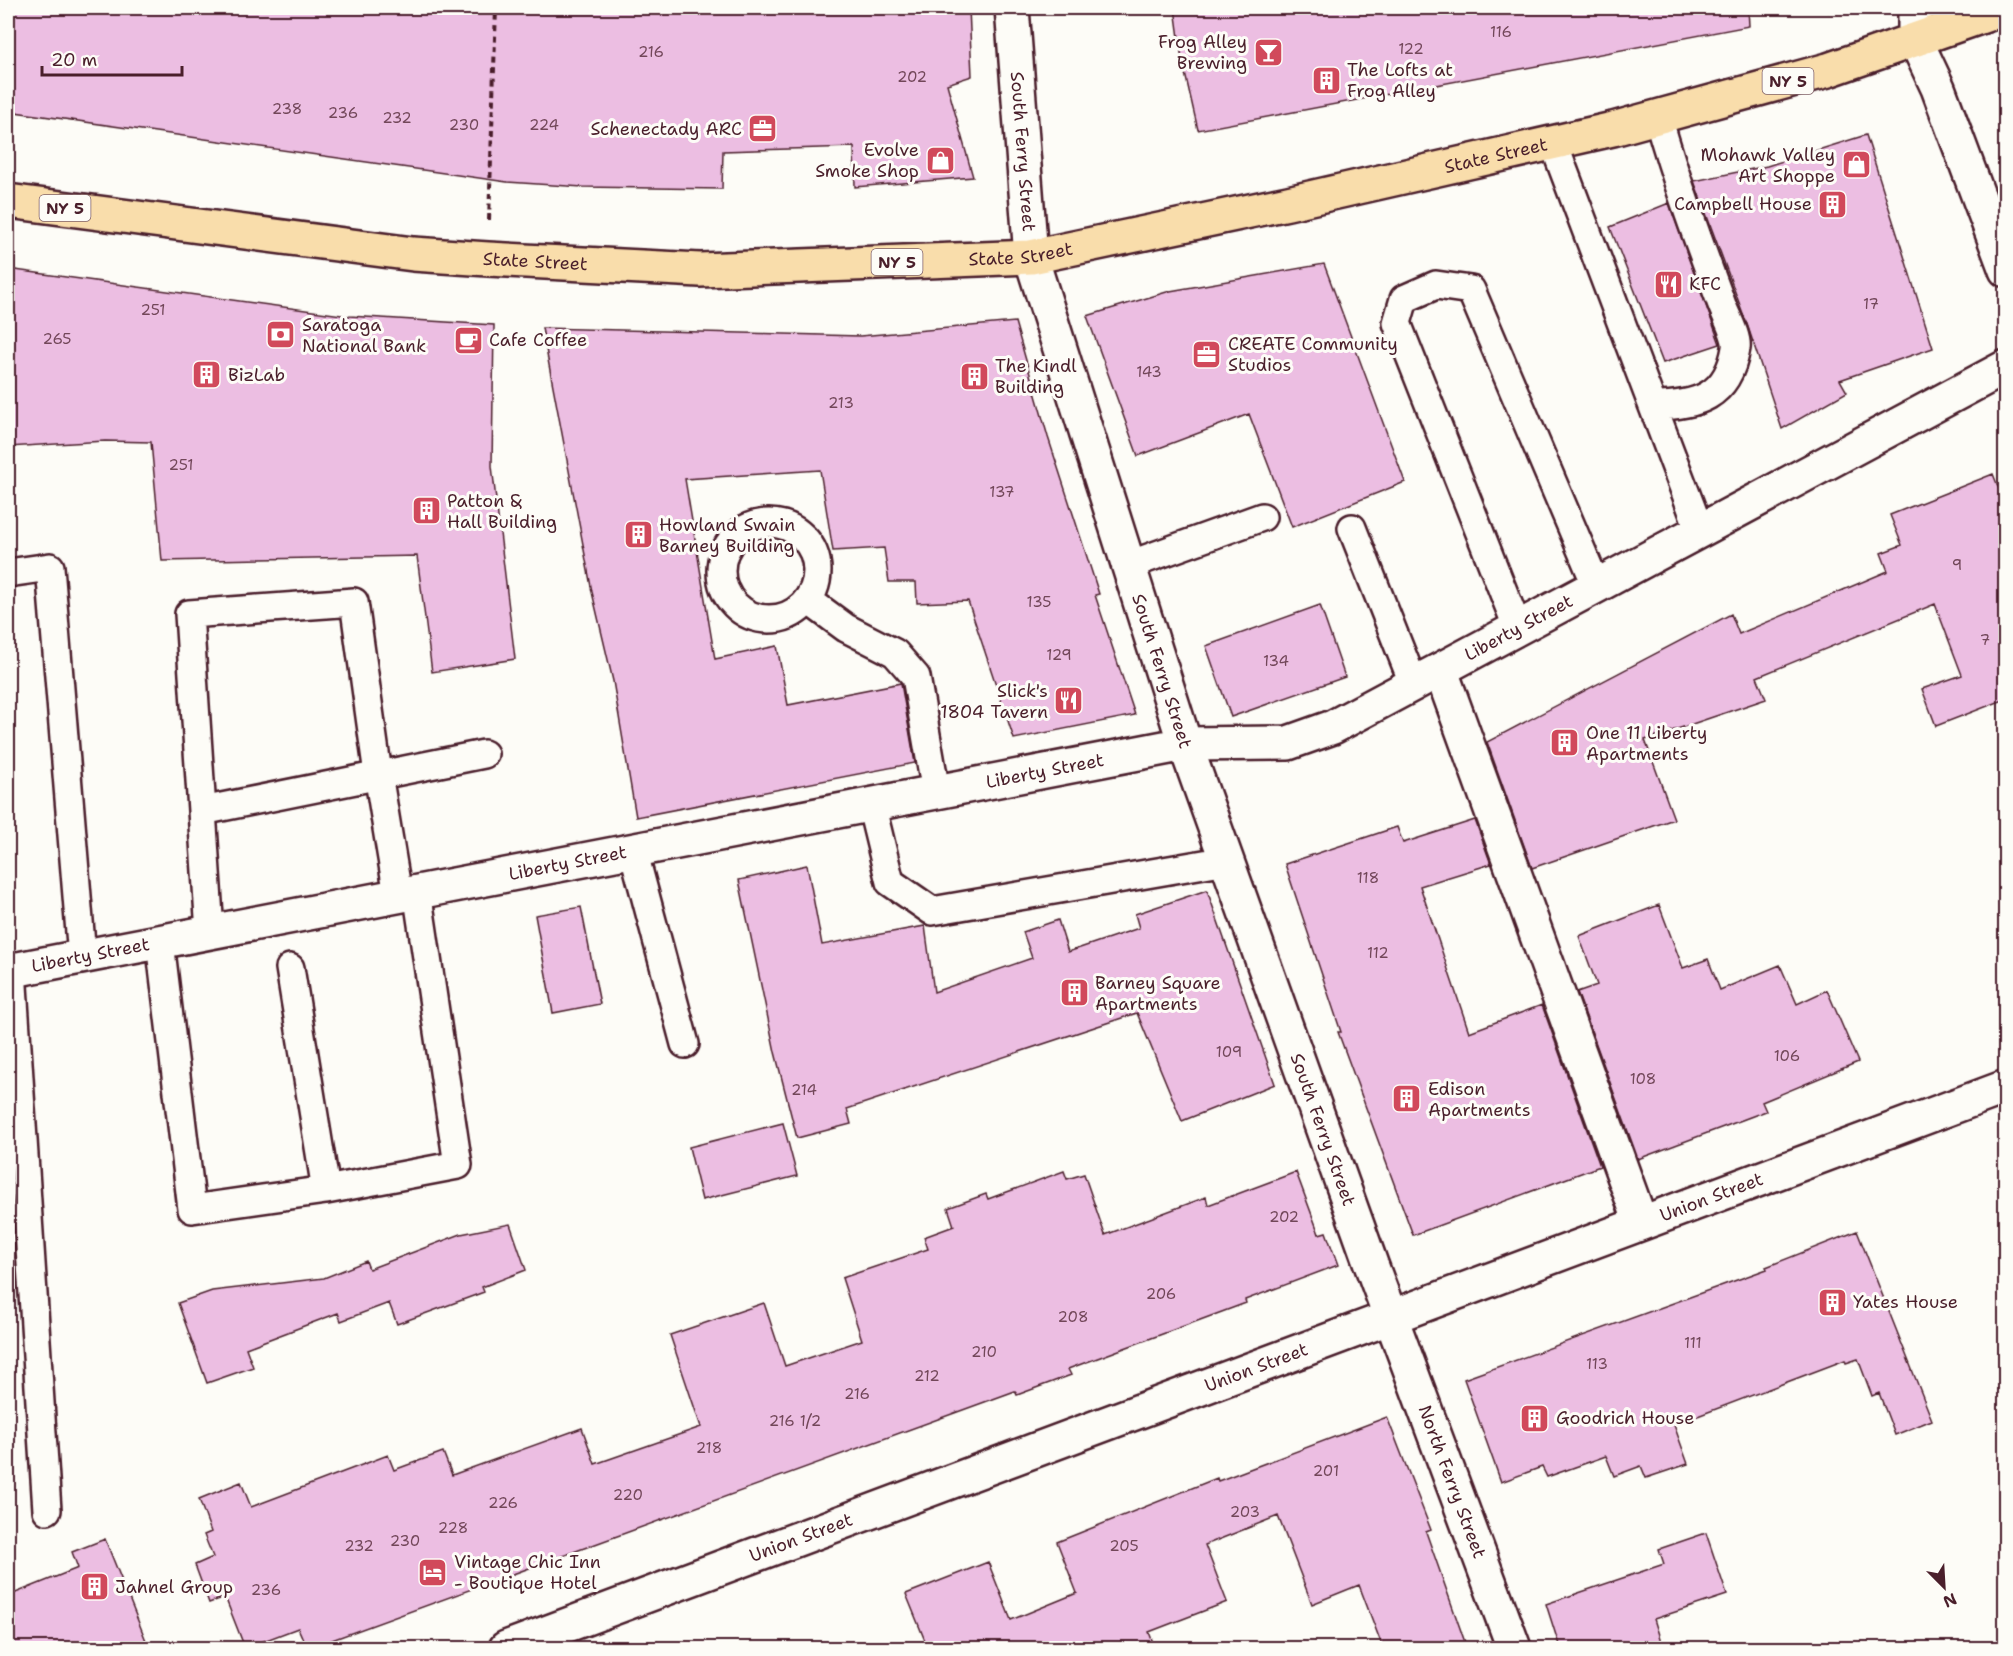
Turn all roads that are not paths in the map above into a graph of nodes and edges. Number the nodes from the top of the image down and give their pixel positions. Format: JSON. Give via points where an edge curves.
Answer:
{"nodes":[{"id":1,"x":1012,"y":8,"type":"edge"},
{"id":2,"x":1915,"y":8,"type":"edge"},
{"id":3,"x":2006,"y":8,"type":"edge"},
{"id":4,"x":1915,"y":39,"type":"junction"},
{"id":5,"x":1658,"y":117,"type":"junction"},
{"id":6,"x":1553,"y":142,"type":"junction"},
{"id":7,"x":8,"y":201,"type":"edge"},
{"id":8,"x":1031,"y":257,"type":"junction"},
{"id":9,"x":2006,"y":270,"type":"edge"},
{"id":10,"x":2006,"y":367,"type":"edge"},
{"id":11,"x":1653,"y":406,"type":"junction"},
{"id":12,"x":1262,"y":517,"type":"dead end"},
{"id":13,"x":1352,"y":528,"type":"dead end"},
{"id":14,"x":1700,"y":531,"type":"junction"},
{"id":15,"x":1129,"y":565,"type":"junction"},
{"id":16,"x":8,"y":573,"type":"edge"},
{"id":17,"x":1597,"y":586,"type":"junction"},
{"id":18,"x":808,"y":600,"type":"dead end"},
{"id":19,"x":1518,"y":629,"type":"junction"},
{"id":20,"x":1428,"y":678,"type":"junction"},
{"id":21,"x":1185,"y":744,"type":"junction"},
{"id":22,"x":484,"y":754,"type":"dead end"},
{"id":23,"x":378,"y":774,"type":"junction"},
{"id":24,"x":936,"y":792,"type":"junction"},
{"id":25,"x":871,"y":804,"type":"junction"},
{"id":26,"x":202,"y":810,"type":"junction"},
{"id":27,"x":633,"y":850,"type":"junction"},
{"id":28,"x":1227,"y":860,"type":"junction"},
{"id":29,"x":408,"y":893,"type":"junction"},
{"id":30,"x":210,"y":932,"type":"junction"},
{"id":31,"x":160,"y":942,"type":"junction"},
{"id":32,"x":82,"y":957,"type":"junction"},
{"id":33,"x":290,"y":968,"type":"dead end"},
{"id":34,"x":10,"y":970,"type":"edge"},
{"id":35,"x":685,"y":1044,"type":"dead end"},
{"id":36,"x":2006,"y":1087,"type":"edge"},
{"id":37,"x":326,"y":1190,"type":"junction"},
{"id":38,"x":1641,"y":1222,"type":"junction"},
{"id":39,"x":1390,"y":1316,"type":"junction"},
{"id":40,"x":47,"y":1510,"type":"dead end"},
{"id":41,"x":520,"y":1646,"type":"edge"},
{"id":42,"x":1514,"y":1648,"type":"edge"}],
"edges":[{"from":1,"to":8,"type":"street","name":"South Ferry Street"},
{"from":2,"to":4,"type":"street"},
{"from":3,"to":4,"type":"main road","name":"State Street","number":"NY 5"},
{"from":4,"to":5,"type":"main road","name":"State Street","number":"NY 5","via":[[1828,70]]},
{"from":4,"to":9,"type":"street","via":[[1938,88]]},
{"from":5,"to":6,"type":"main road","name":"State Street","number":"NY 5"},
{"from":5,"to":11,"type":"lane","via":[[1673,170],[1737,346],[1724,384],[1706,398],[1679,406]]},
{"from":6,"to":8,"type":"main road","name":"State Street","number":"NY 5"},
{"from":6,"to":11,"type":"lane"},
{"from":7,"to":8,"type":"main road","name":"State Street","number":"NY 5","via":[[413,254],[488,259],[700,270]]},
{"from":8,"to":15,"type":"street","name":"South Ferry Street"},
{"from":10,"to":14,"type":"street","name":"Liberty Street"},
{"from":11,"to":14,"type":"lane"},
{"from":12,"to":15,"type":"lane"},
{"from":13,"to":20,"type":"lane"},
{"from":14,"to":17,"type":"street","name":"Liberty Street"},
{"from":15,"to":21,"type":"street","name":"South Ferry Street"},
{"from":16,"to":32,"type":"lane","via":[[50,567]]},
{"from":17,"to":19,"type":"street","name":"Liberty Street"},
{"from":17,"to":19,"type":"lane","via":[[1471,290],[1436,285],[1404,298],[1397,323]]},
{"from":18,"to":24,"type":"lane","via":[[846,627],[894,652],[916,677]]},
{"from":19,"to":20,"type":"street","name":"Liberty Street"},
{"from":20,"to":21,"type":"street","name":"Liberty Street","via":[[1333,727],[1288,743]]},
{"from":20,"to":38,"type":"street"},
{"from":21,"to":24,"type":"street","name":"Liberty Street"},
{"from":21,"to":28,"type":"street","name":"South Ferry Street"},
{"from":22,"to":23,"type":"lane"},
{"from":23,"to":26,"type":"lane"},
{"from":23,"to":26,"type":"lane","via":[[354,602],[189,614]]},
{"from":23,"to":29,"type":"lane"},
{"from":24,"to":25,"type":"street","name":"Liberty Street"},
{"from":25,"to":27,"type":"street","name":"Liberty Street"},
{"from":25,"to":28,"type":"lane","via":[[890,882],[932,911]]},
{"from":26,"to":30,"type":"lane"},
{"from":27,"to":29,"type":"street","name":"Liberty Street"},
{"from":27,"to":35,"type":"lane"},
{"from":28,"to":39,"type":"street","name":"South Ferry Street"},
{"from":29,"to":30,"type":"street","name":"Liberty Street"},
{"from":29,"to":37,"type":"lane","via":[[458,1165]]},
{"from":30,"to":31,"type":"street","name":"Liberty Street"},
{"from":31,"to":32,"type":"street","name":"Liberty Street"},
{"from":31,"to":37,"type":"lane","via":[[192,1209]]},
{"from":32,"to":34,"type":"street","name":"Liberty Street"},
{"from":33,"to":37,"type":"lane"},
{"from":34,"to":40,"type":"lane"},
{"from":36,"to":38,"type":"street","name":"Union Street"},
{"from":38,"to":39,"type":"street","name":"Union Street"},
{"from":39,"to":41,"type":"street","name":"Union Street"},
{"from":39,"to":42,"type":"street","name":"North Ferry Street"}]}
